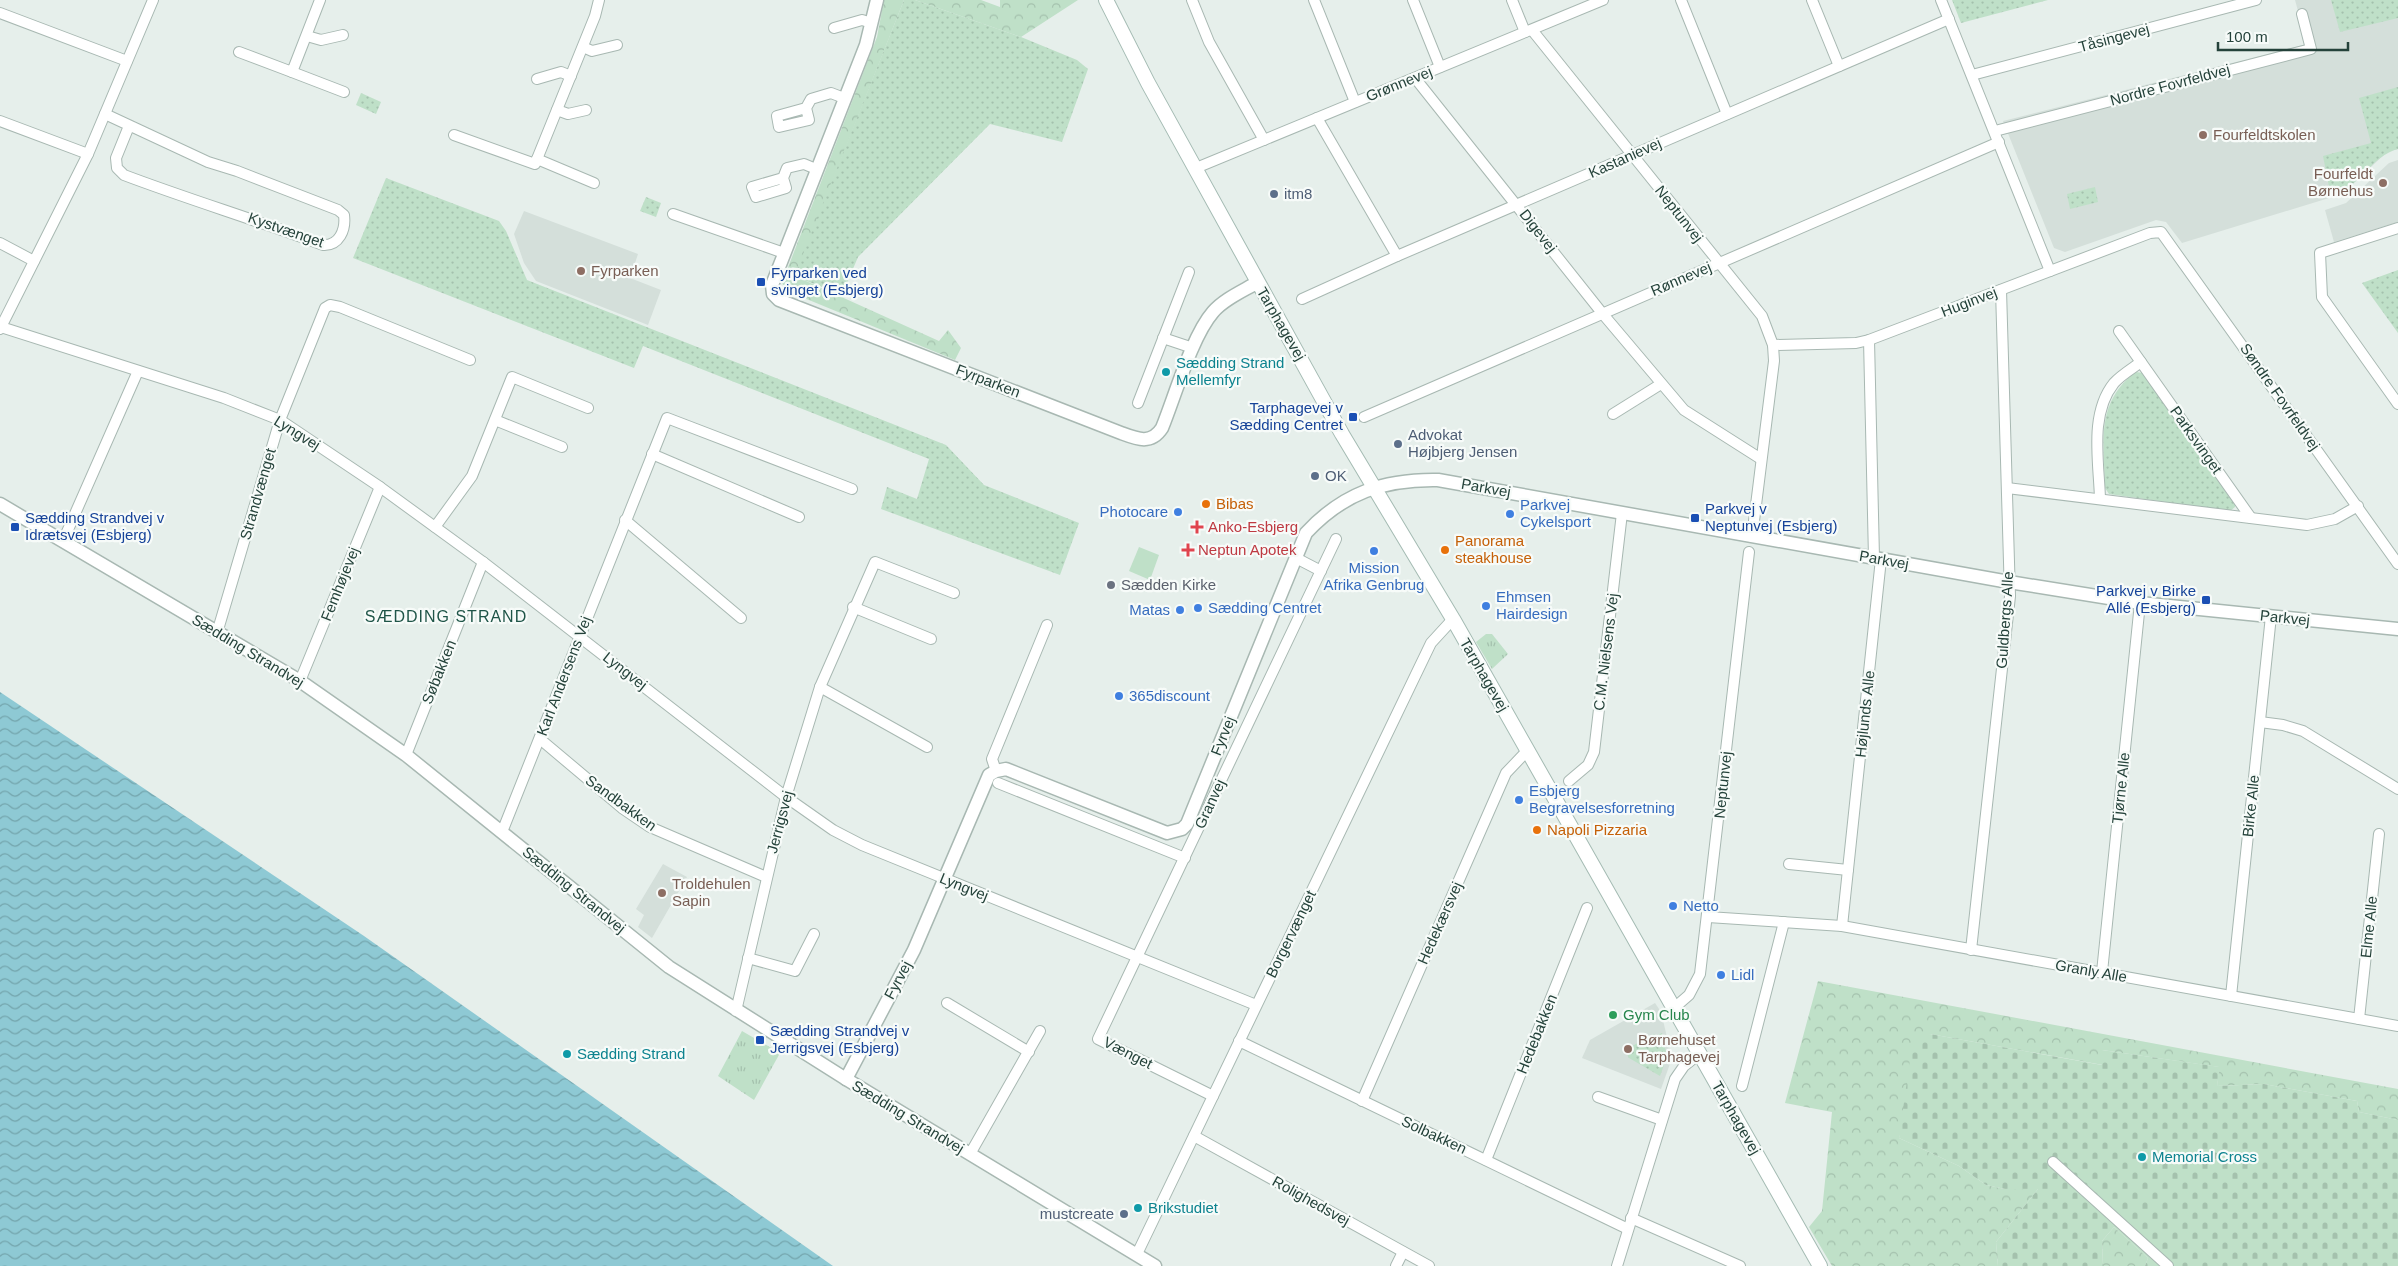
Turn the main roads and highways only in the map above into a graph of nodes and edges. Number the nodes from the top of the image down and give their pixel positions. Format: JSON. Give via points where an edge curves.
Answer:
{"nodes":[{"id":1,"x":1095,"y":0,"type":"edge"},
{"id":2,"x":1106,"y":0,"type":"edge"},
{"id":3,"x":1148,"y":84,"type":"junction"},
{"id":4,"x":1820,"y":1266,"type":"edge"}],
"edges":[{"from":1,"to":3,"type":"main road","name":"Tarphagevej"},
{"from":2,"to":3,"type":"main road","name":"Tarphagevej"},
{"from":3,"to":4,"type":"main road","name":"Tarphagevej","via":[[1374,488],[1453,619]]}]}
